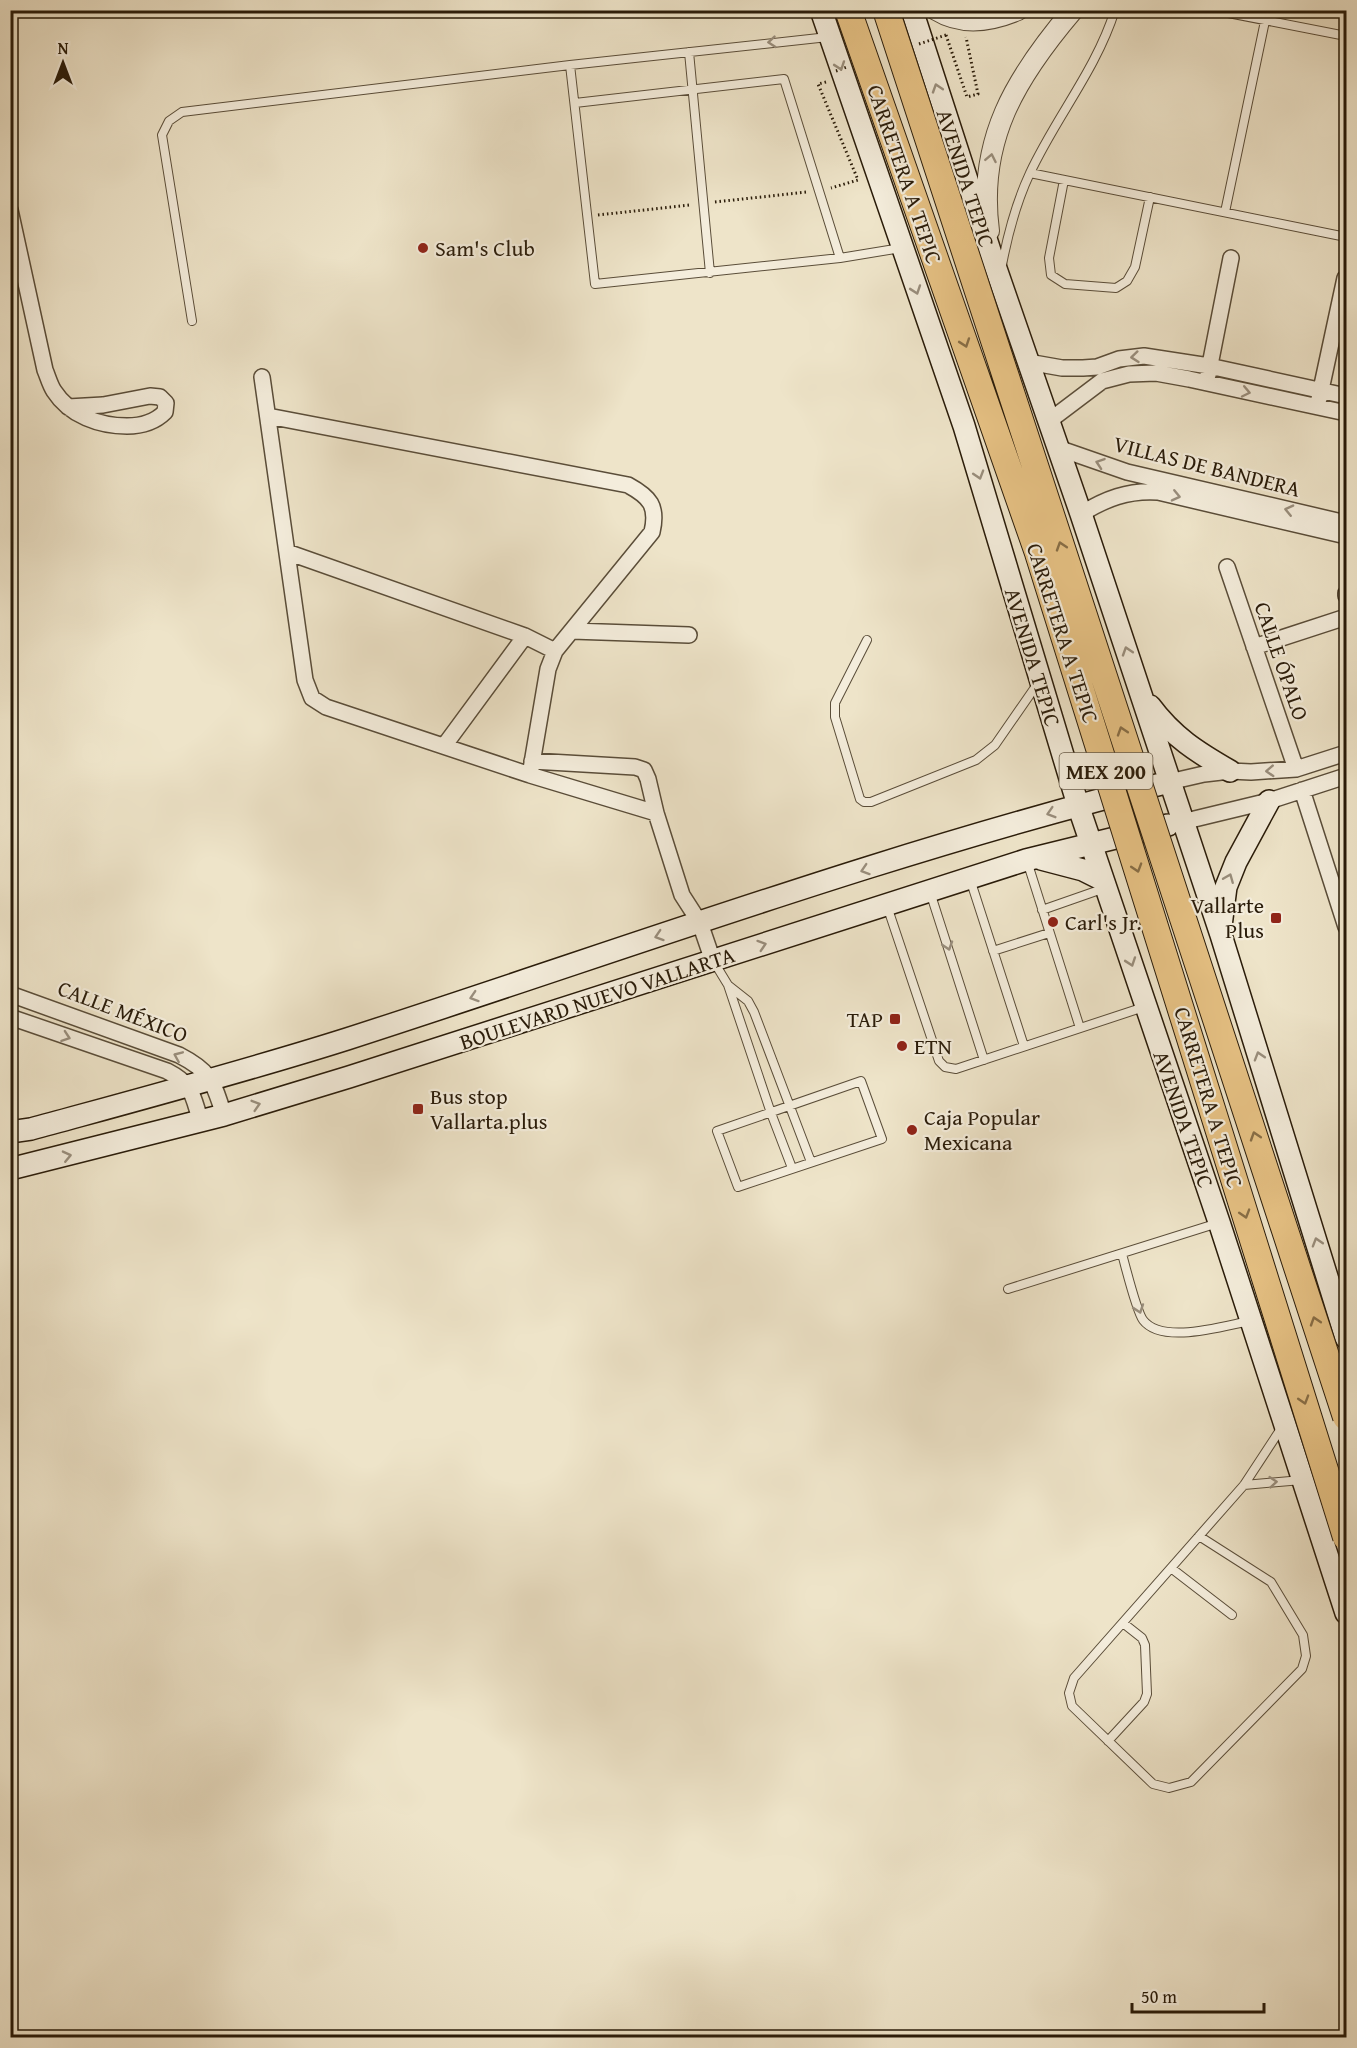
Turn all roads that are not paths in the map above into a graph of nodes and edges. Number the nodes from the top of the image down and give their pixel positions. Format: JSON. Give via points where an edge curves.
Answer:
{"nodes":[{"id":1,"x":821,"y":10,"type":"edge"},
{"id":2,"x":848,"y":10,"type":"edge"},
{"id":3,"x":886,"y":10,"type":"edge"},
{"id":4,"x":912,"y":10,"type":"edge"},
{"id":5,"x":1073,"y":10,"type":"edge"},
{"id":6,"x":1115,"y":10,"type":"edge"},
{"id":7,"x":1213,"y":10,"type":"edge"},
{"id":8,"x":937,"y":11,"type":"edge"},
{"id":9,"x":1004,"y":13,"type":"edge"},
{"id":10,"x":1265,"y":21,"type":"junction"},
{"id":11,"x":1347,"y":36,"type":"edge"},
{"id":12,"x":830,"y":37,"type":"junction"},
{"id":13,"x":689,"y":52,"type":"junction"},
{"id":14,"x":570,"y":64,"type":"junction"},
{"id":15,"x":694,"y":89,"type":"junction"},
{"id":16,"x":575,"y":103,"type":"junction"},
{"id":17,"x":1030,"y":173,"type":"junction"},
{"id":18,"x":1064,"y":180,"type":"junction"},
{"id":19,"x":1150,"y":197,"type":"junction"},
{"id":20,"x":10,"y":210,"type":"edge"},
{"id":21,"x":1225,"y":212,"type":"junction"},
{"id":22,"x":1347,"y":237,"type":"edge"},
{"id":23,"x":901,"y":248,"type":"junction"},
{"id":24,"x":992,"y":257,"type":"junction"},
{"id":25,"x":840,"y":258,"type":"junction"},
{"id":26,"x":1231,"y":258,"type":"dead end"},
{"id":27,"x":710,"y":273,"type":"junction"},
{"id":28,"x":999,"y":278,"type":"junction"},
{"id":29,"x":1345,"y":278,"type":"dead end"},
{"id":30,"x":192,"y":321,"type":"dead end"},
{"id":31,"x":1028,"y":362,"type":"junction"},
{"id":32,"x":1209,"y":366,"type":"junction"},
{"id":33,"x":1099,"y":374,"type":"junction"},
{"id":34,"x":262,"y":377,"type":"dead end"},
{"id":35,"x":1206,"y":383,"type":"junction"},
{"id":36,"x":1321,"y":391,"type":"junction"},
{"id":37,"x":1347,"y":396,"type":"edge"},
{"id":38,"x":68,"y":407,"type":"junction"},
{"id":39,"x":1318,"y":407,"type":"junction"},
{"id":40,"x":1347,"y":413,"type":"edge"},
{"id":41,"x":268,"y":416,"type":"junction"},
{"id":42,"x":1049,"y":421,"type":"junction"},
{"id":43,"x":1058,"y":448,"type":"junction"},
{"id":44,"x":1127,"y":472,"type":"junction"},
{"id":45,"x":1127,"y":493,"type":"junction"},
{"id":46,"x":1081,"y":514,"type":"junction"},
{"id":47,"x":1347,"y":523,"type":"edge"},
{"id":48,"x":1347,"y":536,"type":"edge"},
{"id":49,"x":287,"y":552,"type":"junction"},
{"id":50,"x":1227,"y":567,"type":"dead end"},
{"id":51,"x":1347,"y":617,"type":"edge"},
{"id":52,"x":572,"y":631,"type":"junction"},
{"id":53,"x":689,"y":635,"type":"dead end"},
{"id":54,"x":525,"y":636,"type":"junction"},
{"id":55,"x":867,"y":640,"type":"dead end"},
{"id":56,"x":1254,"y":647,"type":"junction"},
{"id":57,"x":555,"y":651,"type":"junction"},
{"id":58,"x":1040,"y":679,"type":"junction"},
{"id":59,"x":1140,"y":692,"type":"junction"},
{"id":60,"x":444,"y":746,"type":"junction"},
{"id":61,"x":1347,"y":753,"type":"edge"},
{"id":62,"x":531,"y":768,"type":"junction"},
{"id":63,"x":1296,"y":769,"type":"junction"},
{"id":64,"x":1230,"y":771,"type":"junction"},
{"id":65,"x":1347,"y":776,"type":"edge"},
{"id":66,"x":1169,"y":782,"type":"junction"},
{"id":67,"x":1302,"y":790,"type":"junction"},
{"id":68,"x":1269,"y":801,"type":"junction"},
{"id":69,"x":1078,"y":805,"type":"junction"},
{"id":70,"x":656,"y":813,"type":"junction"},
{"id":71,"x":1182,"y":822,"type":"junction"},
{"id":72,"x":1091,"y":844,"type":"junction"},
{"id":73,"x":1030,"y":858,"type":"junction"},
{"id":74,"x":970,"y":878,"type":"junction"},
{"id":75,"x":1104,"y":884,"type":"junction"},
{"id":76,"x":930,"y":890,"type":"junction"},
{"id":77,"x":887,"y":904,"type":"junction"},
{"id":78,"x":1042,"y":910,"type":"junction"},
{"id":79,"x":700,"y":923,"type":"junction"},
{"id":80,"x":1347,"y":927,"type":"edge"},
{"id":81,"x":1049,"y":933,"type":"junction"},
{"id":82,"x":1221,"y":935,"type":"junction"},
{"id":83,"x":993,"y":951,"type":"junction"},
{"id":84,"x":713,"y":961,"type":"junction"},
{"id":85,"x":728,"y":985,"type":"junction"},
{"id":86,"x":10,"y":994,"type":"edge"},
{"id":87,"x":1146,"y":1006,"type":"junction"},
{"id":88,"x":10,"y":1017,"type":"edge"},
{"id":89,"x":1080,"y":1028,"type":"junction"},
{"id":90,"x":1024,"y":1046,"type":"junction"},
{"id":91,"x":984,"y":1060,"type":"junction"},
{"id":92,"x":212,"y":1079,"type":"junction"},
{"id":93,"x":189,"y":1086,"type":"junction"},
{"id":94,"x":790,"y":1106,"type":"junction"},
{"id":95,"x":771,"y":1113,"type":"junction"},
{"id":96,"x":224,"y":1115,"type":"junction"},
{"id":97,"x":201,"y":1122,"type":"junction"},
{"id":98,"x":10,"y":1132,"type":"edge"},
{"id":99,"x":811,"y":1162,"type":"junction"},
{"id":100,"x":792,"y":1168,"type":"junction"},
{"id":101,"x":10,"y":1169,"type":"edge"},
{"id":102,"x":1219,"y":1222,"type":"junction"},
{"id":103,"x":1122,"y":1254,"type":"junction"},
{"id":104,"x":1008,"y":1289,"type":"dead end"},
{"id":105,"x":1252,"y":1320,"type":"junction"},
{"id":106,"x":1347,"y":1338,"type":"edge"},
{"id":107,"x":1347,"y":1417,"type":"edge"},
{"id":108,"x":1285,"y":1423,"type":"junction"},
{"id":109,"x":1302,"y":1480,"type":"junction"},
{"id":110,"x":1244,"y":1485,"type":"junction"},
{"id":111,"x":1199,"y":1536,"type":"junction"},
{"id":112,"x":1347,"y":1537,"type":"edge"},
{"id":113,"x":1171,"y":1568,"type":"junction"},
{"id":114,"x":1347,"y":1613,"type":"edge"},
{"id":115,"x":1232,"y":1615,"type":"dead end"},
{"id":116,"x":1123,"y":1623,"type":"junction"},
{"id":117,"x":1108,"y":1741,"type":"junction"}],
"edges":[{"from":1,"to":12,"type":"main road","name":"AVENIDA TEPIC"},
{"from":2,"to":112,"type":"highway","name":"CARRETERA A TEPIC","number":"MEX 200","one_way":true,"bridge":true,"via":[[1038,553]]},
{"from":107,"to":3,"type":"highway","name":"CARRETERA A TEPIC","number":"MEX 200","one_way":true,"bridge":true},
{"from":24,"to":4,"type":"main road","name":"AVENIDA TEPIC","one_way":true},
{"from":24,"to":5,"type":"street","one_way":true,"via":[[986,187],[1002,115],[1043,45]]},
{"from":6,"to":17,"type":"lane","via":[[1107,37]]},
{"from":7,"to":10,"type":"lane"},
{"from":8,"to":9,"type":"street","via":[[974,22]]},
{"from":10,"to":11,"type":"lane"},
{"from":10,"to":21,"type":"lane"},
{"from":12,"to":13,"type":"lane","one_way":true},
{"from":12,"to":23,"type":"main road","name":"AVENIDA TEPIC","one_way":true},
{"from":13,"to":14,"type":"lane"},
{"from":13,"to":15,"type":"lane"},
{"from":14,"to":16,"type":"lane"},
{"from":14,"to":30,"type":"lane","via":[[182,112],[169,121],[162,135]]},
{"from":15,"to":16,"type":"lane"},
{"from":15,"to":25,"type":"lane","via":[[784,79]]},
{"from":15,"to":27,"type":"lane"},
{"from":16,"to":27,"type":"lane","via":[[595,284]]},
{"from":17,"to":18,"type":"lane"},
{"from":17,"to":28,"type":"lane","via":[[1011,218]]},
{"from":18,"to":19,"type":"lane"},
{"from":18,"to":19,"type":"lane","via":[[1049,258],[1051,275],[1065,284],[1116,288],[1128,281],[1135,267]]},
{"from":19,"to":21,"type":"lane"},
{"from":20,"to":38,"type":"street","via":[[45,370],[55,392]]},
{"from":21,"to":22,"type":"lane"},
{"from":23,"to":25,"type":"lane"},
{"from":23,"to":58,"type":"main road","name":"AVENIDA TEPIC","one_way":true,"via":[[964,426]]},
{"from":24,"to":28,"type":"main road","name":"AVENIDA TEPIC"},
{"from":25,"to":27,"type":"lane"},
{"from":26,"to":32,"type":"street"},
{"from":28,"to":31,"type":"main road","name":"AVENIDA TEPIC"},
{"from":29,"to":36,"type":"street"},
{"from":31,"to":33,"type":"street"},
{"from":31,"to":42,"type":"main road","name":"AVENIDA TEPIC"},
{"from":32,"to":33,"type":"street","one_way":true,"via":[[1144,356],[1119,359]]},
{"from":32,"to":35,"type":"street"},
{"from":32,"to":36,"type":"street"},
{"from":33,"to":35,"type":"street","via":[[1156,373]]},
{"from":33,"to":42,"type":"street"},
{"from":34,"to":41,"type":"street"},
{"from":35,"to":39,"type":"street","one_way":true},
{"from":36,"to":37,"type":"street"},
{"from":36,"to":39,"type":"street"},
{"from":38,"to":38,"type":"street","via":[[89,421],[139,426],[159,419],[166,403],[160,397],[150,396]]},
{"from":39,"to":40,"type":"street"},
{"from":41,"to":49,"type":"street"},
{"from":41,"to":52,"type":"street","via":[[627,485],[642,492],[651,503],[655,518],[652,532]]},
{"from":42,"to":43,"type":"main road","name":"AVENIDA TEPIC"},
{"from":44,"to":43,"type":"street","name":"VILLAS DE BANDERA","one_way":true},
{"from":43,"to":46,"type":"main road","name":"AVENIDA TEPIC"},
{"from":44,"to":45,"type":"street"},
{"from":47,"to":44,"type":"street","name":"VILLAS DE BANDERA","one_way":true},
{"from":45,"to":46,"type":"street","name":"VILLAS DE BANDERA"},
{"from":45,"to":48,"type":"street","name":"VILLAS DE BANDERA","one_way":true,"via":[[1158,492]]},
{"from":59,"to":46,"type":"main road","name":"AVENIDA TEPIC","one_way":true},
{"from":49,"to":54,"type":"street"},
{"from":49,"to":60,"type":"street","via":[[305,680],[312,698],[326,707]]},
{"from":50,"to":56,"type":"street","name":"CALLE ÓPALO"},
{"from":51,"to":56,"type":"street"},
{"from":52,"to":53,"type":"street"},
{"from":52,"to":57,"type":"street"},
{"from":54,"to":57,"type":"street"},
{"from":54,"to":60,"type":"street"},
{"from":55,"to":58,"type":"lane","via":[[835,703],[835,717],[864,802],[976,760],[995,745]]},
{"from":56,"to":63,"type":"street","name":"CALLE ÓPALO"},
{"from":57,"to":62,"type":"street","via":[[548,669]]},
{"from":58,"to":69,"type":"main road","name":"AVENIDA TEPIC"},
{"from":59,"to":64,"type":"main road","via":[[1164,725],[1183,742]]},
{"from":59,"to":66,"type":"main road","name":"AVENIDA TEPIC"},
{"from":60,"to":62,"type":"street"},
{"from":61,"to":63,"type":"street"},
{"from":62,"to":70,"type":"street"},
{"from":62,"to":70,"type":"street","via":[[635,766],[644,770],[648,778]]},
{"from":63,"to":64,"type":"street","one_way":true},
{"from":64,"to":66,"type":"street"},
{"from":65,"to":67,"type":"street"},
{"from":66,"to":69,"type":"main road","name":"BOULEVARD NUEVO VALLARTA"},
{"from":66,"to":71,"type":"main road","name":"AVENIDA TEPIC"},
{"from":67,"to":68,"type":"street"},
{"from":67,"to":80,"type":"street"},
{"from":68,"to":71,"type":"street"},
{"from":82,"to":68,"type":"main road","one_way":true,"via":[[1226,887]]},
{"from":69,"to":72,"type":"main road","name":"AVENIDA TEPIC"},
{"from":69,"to":79,"type":"main road","name":"BOULEVARD NUEVO VALLARTA","one_way":true},
{"from":70,"to":79,"type":"street","via":[[682,895]]},
{"from":71,"to":72,"type":"main road","name":"BOULEVARD NUEVO VALLARTA"},
{"from":71,"to":82,"type":"main road","name":"AVENIDA TEPIC"},
{"from":72,"to":73,"type":"main road","name":"BOULEVARD NUEVO VALLARTA"},
{"from":72,"to":75,"type":"main road","name":"AVENIDA TEPIC"},
{"from":73,"to":74,"type":"main road","name":"BOULEVARD NUEVO VALLARTA"},
{"from":73,"to":75,"type":"main road","via":[[1083,870]]},
{"from":73,"to":78,"type":"lane"},
{"from":74,"to":76,"type":"main road","name":"BOULEVARD NUEVO VALLARTA"},
{"from":74,"to":83,"type":"lane"},
{"from":75,"to":78,"type":"lane"},
{"from":75,"to":87,"type":"main road","name":"AVENIDA TEPIC","one_way":true},
{"from":76,"to":77,"type":"main road","name":"BOULEVARD NUEVO VALLARTA"},
{"from":76,"to":91,"type":"lane","one_way":true},
{"from":84,"to":77,"type":"main road","name":"BOULEVARD NUEVO VALLARTA","one_way":true},
{"from":77,"to":91,"type":"lane","via":[[939,1061],[956,1069]]},
{"from":78,"to":81,"type":"lane"},
{"from":79,"to":84,"type":"street"},
{"from":79,"to":92,"type":"main road","name":"BOULEVARD NUEVO VALLARTA","one_way":true},
{"from":81,"to":83,"type":"lane"},
{"from":81,"to":89,"type":"lane"},
{"from":106,"to":82,"type":"main road","name":"AVENIDA TEPIC","one_way":true},
{"from":83,"to":90,"type":"lane"},
{"from":84,"to":85,"type":"lane"},
{"from":96,"to":84,"type":"main road","name":"BOULEVARD NUEVO VALLARTA","one_way":true},
{"from":85,"to":94,"type":"lane","via":[[748,1001],[754,1012]]},
{"from":85,"to":95,"type":"lane"},
{"from":92,"to":86,"type":"street","name":"CALLE MÉXICO","one_way":true,"via":[[179,1055]]},
{"from":87,"to":89,"type":"lane"},
{"from":87,"to":102,"type":"main road","name":"AVENIDA TEPIC"},
{"from":88,"to":93,"type":"street","name":"CALLE MÉXICO","one_way":true,"via":[[167,1071]]},
{"from":89,"to":90,"type":"lane"},
{"from":90,"to":91,"type":"lane"},
{"from":92,"to":93,"type":"main road","name":"BOULEVARD NUEVO VALLARTA"},
{"from":92,"to":96,"type":"street"},
{"from":93,"to":97,"type":"street"},
{"from":93,"to":98,"type":"main road","name":"BOULEVARD NUEVO VALLARTA"},
{"from":94,"to":95,"type":"lane"},
{"from":94,"to":99,"type":"lane"},
{"from":94,"to":99,"type":"lane","via":[[861,1081],[882,1138]]},
{"from":95,"to":100,"type":"lane"},
{"from":95,"to":100,"type":"lane","via":[[717,1131],[738,1187]]},
{"from":96,"to":97,"type":"main road","name":"BOULEVARD NUEVO VALLARTA"},
{"from":101,"to":97,"type":"main road","name":"BOULEVARD NUEVO VALLARTA","one_way":true},
{"from":99,"to":100,"type":"lane"},
{"from":102,"to":103,"type":"lane"},
{"from":102,"to":105,"type":"main road","name":"AVENIDA TEPIC"},
{"from":103,"to":104,"type":"lane"},
{"from":103,"to":105,"type":"lane","one_way":true,"via":[[1142,1318],[1152,1328],[1164,1333],[1197,1331]]},
{"from":105,"to":108,"type":"main road","name":"AVENIDA TEPIC"},
{"from":108,"to":109,"type":"main road","name":"AVENIDA TEPIC"},
{"from":108,"to":110,"type":"lane"},
{"from":110,"to":109,"type":"lane","one_way":true},
{"from":109,"to":114,"type":"main road","name":"AVENIDA TEPIC"},
{"from":110,"to":111,"type":"lane"},
{"from":111,"to":113,"type":"lane"},
{"from":111,"to":117,"type":"lane","via":[[1271,1582],[1303,1635],[1306,1656],[1302,1669],[1191,1782],[1169,1788],[1153,1784]]},
{"from":113,"to":115,"type":"lane"},
{"from":113,"to":116,"type":"lane"},
{"from":116,"to":117,"type":"lane","via":[[1145,1645],[1147,1694]]},
{"from":116,"to":117,"type":"lane","via":[[1074,1678],[1069,1692],[1072,1706]]}]}
